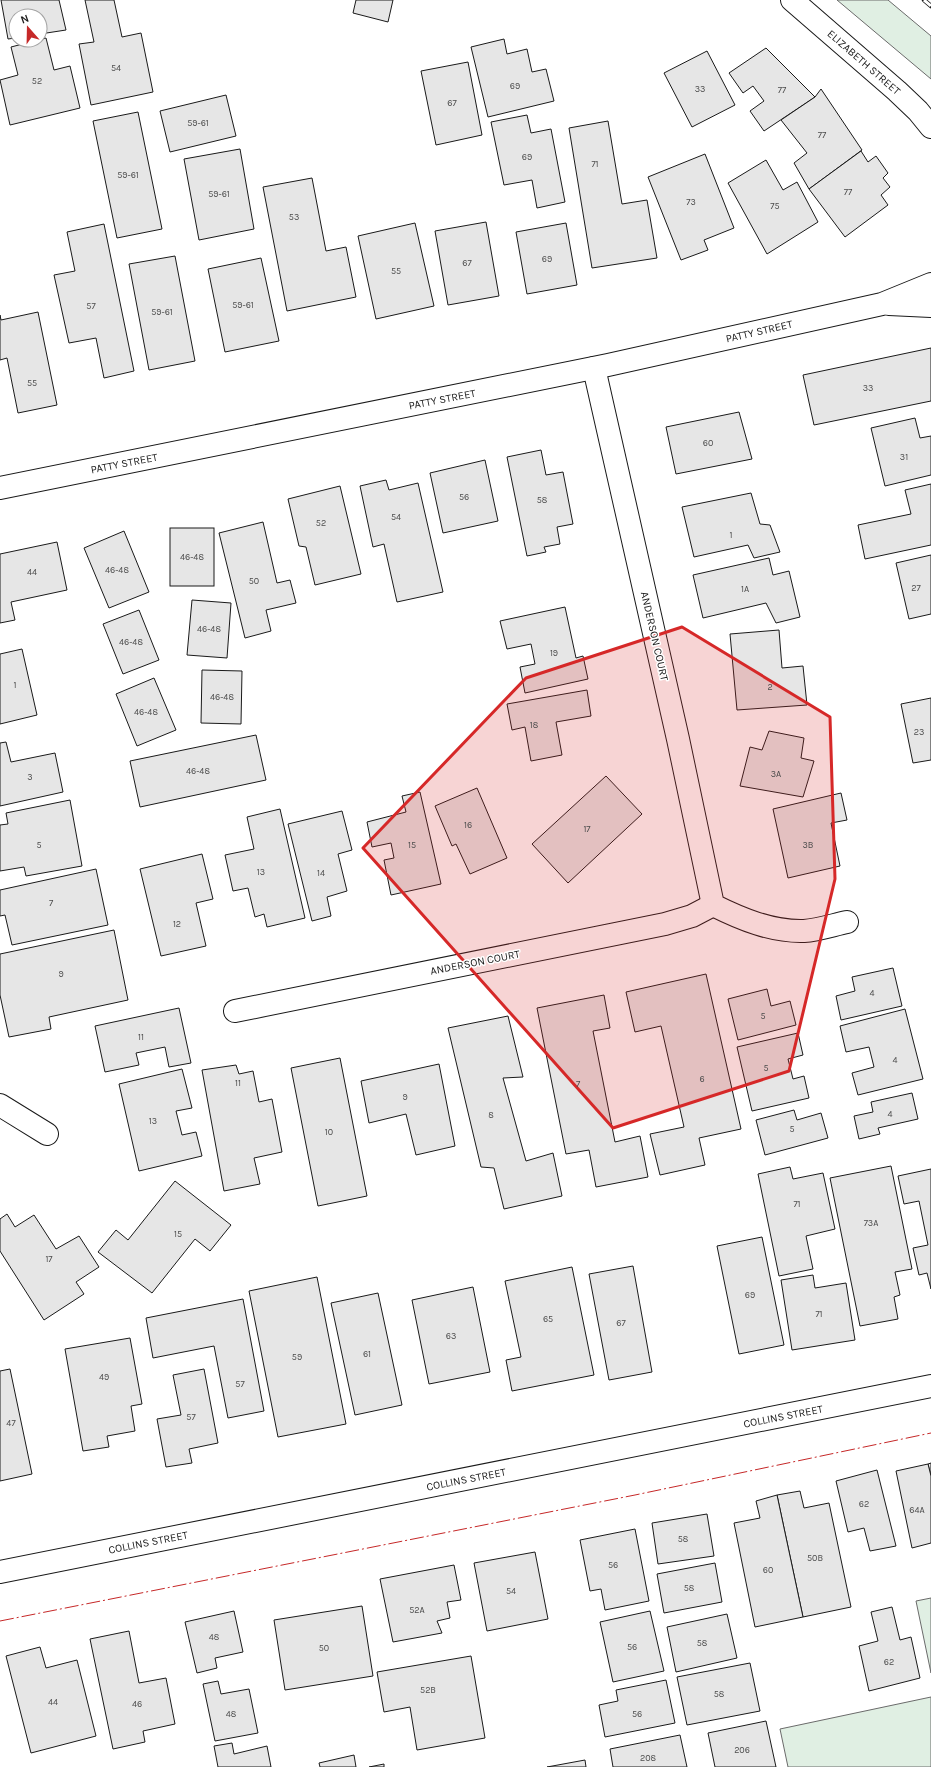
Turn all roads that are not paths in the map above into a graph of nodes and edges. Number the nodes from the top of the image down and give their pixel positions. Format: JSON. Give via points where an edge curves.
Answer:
{"nodes":[{"id":1,"x":792,"y":0,"type":"edge"},
{"id":2,"x":931,"y":127,"type":"edge"},
{"id":3,"x":931,"y":284,"type":"edge"},
{"id":4,"x":882,"y":304,"type":"junction"},
{"id":5,"x":931,"y":306,"type":"edge"},
{"id":6,"x":594,"y":368,"type":"junction"},
{"id":7,"x":0,"y":488,"type":"edge"},
{"id":8,"x":713,"y":905,"type":"junction"},
{"id":9,"x":847,"y":922,"type":"dead end"},
{"id":10,"x":235,"y":1011,"type":"dead end"},
{"id":11,"x":0,"y":1105,"type":"edge"},
{"id":12,"x":46,"y":1134,"type":"dead end"},
{"id":13,"x":931,"y":1386,"type":"edge"},
{"id":14,"x":0,"y":1572,"type":"edge"}],
"edges":[{"from":1,"to":2,"type":"street","name":"ELIZABETH STREET","via":[[898,90]]},
{"from":3,"to":4,"type":"street","name":"PATTY STREET"},
{"from":4,"to":5,"type":"street","name":"PATTY STREET"},
{"from":4,"to":6,"type":"street","name":"PATTY STREET"},
{"from":6,"to":7,"type":"street","name":"PATTY STREET"},
{"from":6,"to":8,"type":"street","name":"ANDERSON COURT"},
{"from":8,"to":9,"type":"street","via":[[746,921],[796,931]]},
{"from":8,"to":10,"type":"street","name":"ANDERSON COURT","via":[[692,916],[665,924]]},
{"from":11,"to":12,"type":"street"},
{"from":13,"to":14,"type":"street","name":"COLLINS STREET"}]}
